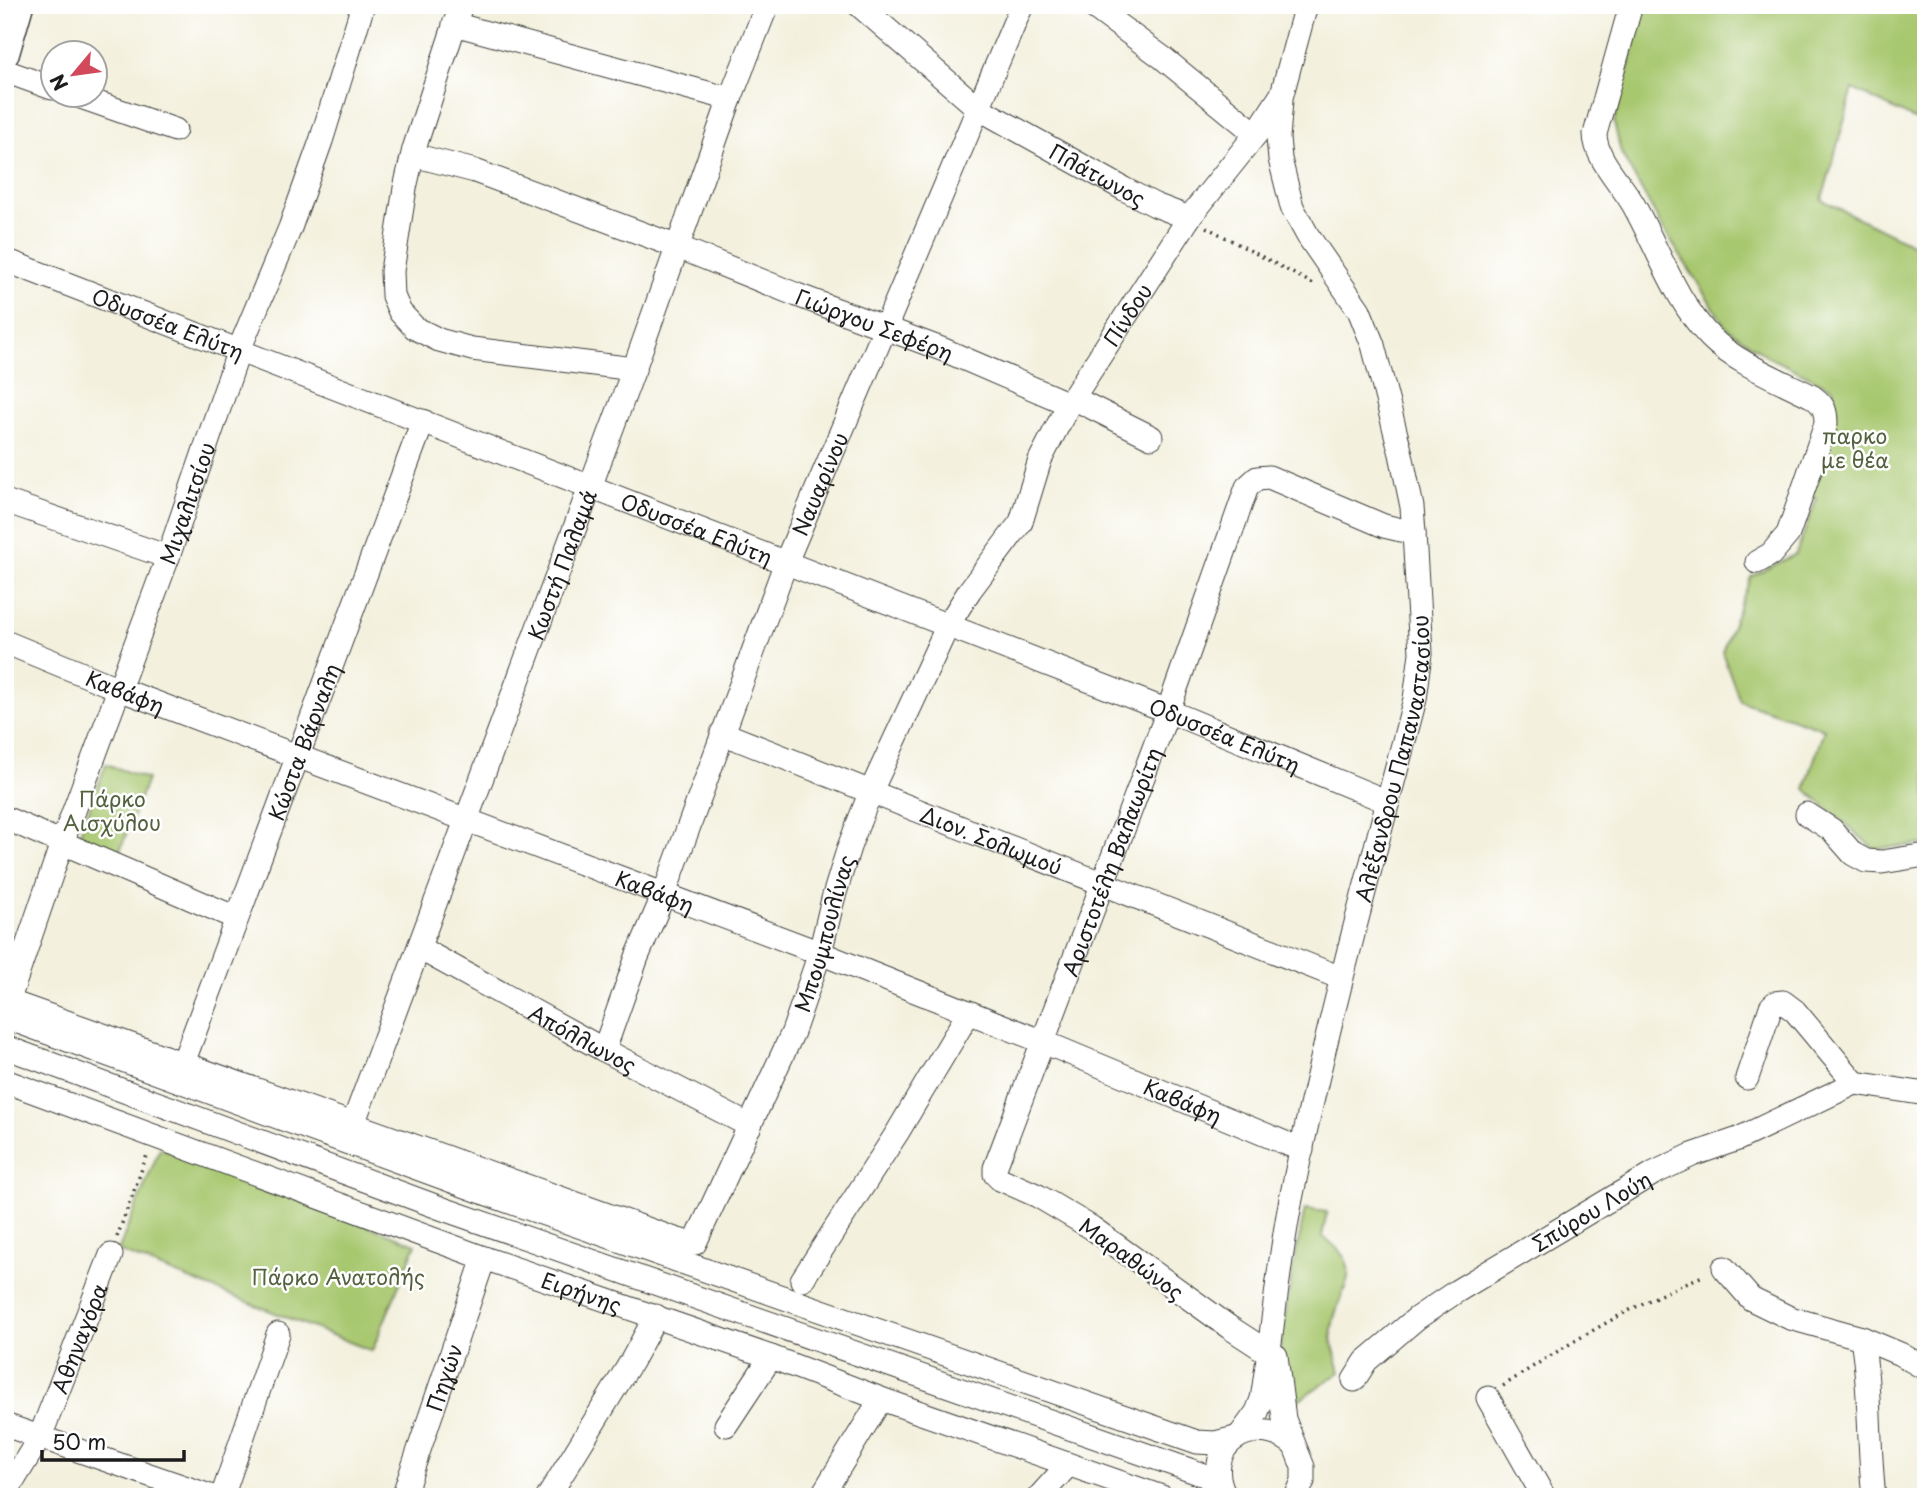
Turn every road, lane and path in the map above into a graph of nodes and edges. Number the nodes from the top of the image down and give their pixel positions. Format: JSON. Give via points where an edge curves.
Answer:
{"nodes":[{"id":1,"x":19,"y":5,"type":"edge"},
{"id":2,"x":363,"y":5,"type":"edge"},
{"id":3,"x":767,"y":5,"type":"edge"},
{"id":4,"x":859,"y":5,"type":"edge"},
{"id":5,"x":1021,"y":5,"type":"edge"},
{"id":6,"x":1091,"y":5,"type":"edge"},
{"id":7,"x":1306,"y":5,"type":"edge"},
{"id":8,"x":1631,"y":5,"type":"edge"},
{"id":9,"x":458,"y":14,"type":"edge"},
{"id":10,"x":5,"y":53,"type":"edge"},
{"id":11,"x":5,"y":71,"type":"edge"},
{"id":12,"x":38,"y":83,"type":"edge"},
{"id":13,"x":1282,"y":94,"type":"junction"},
{"id":14,"x":730,"y":99,"type":"junction"},
{"id":15,"x":108,"y":107,"type":"edge"},
{"id":16,"x":978,"y":108,"type":"junction"},
{"id":17,"x":175,"y":130,"type":"dead end"},
{"id":18,"x":1256,"y":134,"type":"junction"},
{"id":19,"x":413,"y":155,"type":"junction"},
{"id":20,"x":1189,"y":218,"type":"junction"},
{"id":21,"x":678,"y":247,"type":"junction"},
{"id":22,"x":5,"y":260,"type":"edge"},
{"id":23,"x":1323,"y":290,"type":"dead end"},
{"id":24,"x":884,"y":328,"type":"junction"},
{"id":25,"x":239,"y":350,"type":"junction"},
{"id":26,"x":634,"y":369,"type":"junction"},
{"id":27,"x":1071,"y":401,"type":"junction"},
{"id":28,"x":423,"y":421,"type":"junction"},
{"id":29,"x":1152,"y":437,"type":"dead end"},
{"id":30,"x":589,"y":486,"type":"junction"},
{"id":31,"x":5,"y":501,"type":"edge"},
{"id":32,"x":1414,"y":533,"type":"junction"},
{"id":33,"x":168,"y":557,"type":"junction"},
{"id":34,"x":786,"y":562,"type":"junction"},
{"id":35,"x":1757,"y":562,"type":"dead end"},
{"id":36,"x":948,"y":625,"type":"junction"},
{"id":37,"x":5,"y":642,"type":"edge"},
{"id":38,"x":119,"y":689,"type":"junction"},
{"id":39,"x":1168,"y":711,"type":"junction"},
{"id":40,"x":722,"y":733,"type":"junction"},
{"id":41,"x":297,"y":756,"type":"junction"},
{"id":42,"x":871,"y":791,"type":"junction"},
{"id":43,"x":1388,"y":802,"type":"junction"},
{"id":44,"x":1807,"y":814,"type":"dead end"},
{"id":45,"x":5,"y":818,"type":"edge"},
{"id":46,"x":468,"y":821,"type":"junction"},
{"id":47,"x":62,"y":843,"type":"junction"},
{"id":48,"x":1926,"y":855,"type":"edge"},
{"id":49,"x":1103,"y":883,"type":"junction"},
{"id":50,"x":664,"y":894,"type":"junction"},
{"id":51,"x":236,"y":918,"type":"junction"},
{"id":52,"x":419,"y":948,"type":"junction"},
{"id":53,"x":820,"y":953,"type":"junction"},
{"id":54,"x":1342,"y":978,"type":"junction"},
{"id":55,"x":6,"y":1006,"type":"edge"},
{"id":56,"x":970,"y":1012,"type":"junction"},
{"id":57,"x":1041,"y":1041,"type":"junction"},
{"id":58,"x":5,"y":1047,"type":"edge"},
{"id":59,"x":604,"y":1050,"type":"junction"},
{"id":60,"x":183,"y":1063,"type":"junction"},
{"id":61,"x":1747,"y":1079,"type":"dead end"},
{"id":62,"x":5,"y":1081,"type":"edge"},
{"id":63,"x":1855,"y":1083,"type":"junction"},
{"id":64,"x":1926,"y":1094,"type":"edge"},
{"id":65,"x":353,"y":1124,"type":"junction"},
{"id":66,"x":750,"y":1126,"type":"junction"},
{"id":67,"x":154,"y":1137,"type":"junction"},
{"id":68,"x":1302,"y":1150,"type":"junction"},
{"id":69,"x":995,"y":1168,"type":"joint"},
{"id":70,"x":111,"y":1255,"type":"joint"},
{"id":71,"x":484,"y":1258,"type":"junction"},
{"id":72,"x":1724,"y":1268,"type":"joint"},
{"id":73,"x":802,"y":1280,"type":"dead end"},
{"id":74,"x":656,"y":1316,"type":"junction"},
{"id":75,"x":1273,"y":1329,"type":"junction"},
{"id":76,"x":278,"y":1334,"type":"dead end"},
{"id":77,"x":1862,"y":1338,"type":"junction"},
{"id":78,"x":1269,"y":1353,"type":"junction"},
{"id":79,"x":771,"y":1357,"type":"junction"},
{"id":80,"x":1926,"y":1369,"type":"edge"},
{"id":81,"x":1354,"y":1380,"type":"dead end"},
{"id":82,"x":1488,"y":1398,"type":"joint"},
{"id":83,"x":881,"y":1399,"type":"junction"},
{"id":84,"x":5,"y":1425,"type":"edge"},
{"id":85,"x":726,"y":1425,"type":"dead end"},
{"id":86,"x":1239,"y":1436,"type":"junction"},
{"id":87,"x":40,"y":1437,"type":"junction"},
{"id":88,"x":1292,"y":1443,"type":"junction"},
{"id":89,"x":1068,"y":1465,"type":"junction"},
{"id":90,"x":1223,"y":1490,"type":"edge"},
{"id":91,"x":5,"y":1494,"type":"edge"},
{"id":92,"x":1297,"y":1496,"type":"edge"},
{"id":93,"x":213,"y":1497,"type":"edge"},
{"id":94,"x":222,"y":1497,"type":"edge"},
{"id":95,"x":403,"y":1497,"type":"edge"},
{"id":96,"x":548,"y":1497,"type":"edge"},
{"id":97,"x":821,"y":1497,"type":"edge"},
{"id":98,"x":1039,"y":1497,"type":"edge"},
{"id":99,"x":1162,"y":1497,"type":"edge"},
{"id":100,"x":1544,"y":1497,"type":"edge"},
{"id":101,"x":1874,"y":1497,"type":"edge"}],
"edges":[{"from":1,"to":10,"type":"main road"},
{"from":2,"to":25,"type":"street","name":"Μιχαλιτσίου","via":[[290,228]]},
{"from":3,"to":14,"type":"street","name":"Κωστή Παλαμά"},
{"from":4,"to":16,"type":"street","name":"Πλάτωνος"},
{"from":5,"to":16,"type":"street","name":"Ναυαρίνου"},
{"from":6,"to":18,"type":"street"},
{"from":7,"to":13,"type":"street","name":"Πίνδου"},
{"from":8,"to":35,"type":"street","via":[[1595,134],[1598,149],[1633,203],[1685,302],[1712,340],[1813,397],[1826,411],[1826,424],[1792,525],[1777,549]]},
{"from":9,"to":14,"type":"street"},
{"from":9,"to":19,"type":"street"},
{"from":11,"to":12,"type":"street"},
{"from":13,"to":18,"type":"street","name":"Πίνδου"},
{"from":13,"to":32,"type":"street","name":"Αλέξανδρου Παπαναστασίου","via":[[1278,138],[1292,206],[1359,310],[1373,345],[1401,454]]},
{"from":14,"to":21,"type":"street","name":"Κωστή Παλαμά"},
{"from":15,"to":17,"type":"street"},
{"from":16,"to":20,"type":"street","name":"Πλάτωνος","via":[[1124,190]]},
{"from":16,"to":24,"type":"street","name":"Ναυαρίνου"},
{"from":18,"to":20,"type":"street","name":"Πίνδου"},
{"from":19,"to":21,"type":"street","name":"Γιώργου Σεφέρη","via":[[475,171]]},
{"from":19,"to":26,"type":"street","via":[[392,271],[393,296],[408,323],[439,340],[472,349]]},
{"from":20,"to":23,"type":"path"},
{"from":20,"to":27,"type":"street","name":"Πίνδου"},
{"from":21,"to":24,"type":"street","name":"Γιώργου Σεφέρη"},
{"from":21,"to":26,"type":"street","name":"Κωστή Παλαμά"},
{"from":22,"to":25,"type":"street","name":"Οδυσσέα Ελύτη"},
{"from":24,"to":27,"type":"street","name":"Γιώργου Σεφέρη"},
{"from":24,"to":34,"type":"street","name":"Ναυαρίνου"},
{"from":25,"to":28,"type":"street","name":"Οδυσσέα Ελύτη"},
{"from":25,"to":33,"type":"street","name":"Μιχαλιτσίου"},
{"from":26,"to":30,"type":"street","name":"Κωστή Παλαμά"},
{"from":27,"to":29,"type":"street","name":"Γιώργου Σεφέρη"},
{"from":27,"to":36,"type":"street","name":"Πίνδου","via":[[1040,460],[1021,522]]},
{"from":28,"to":30,"type":"street","name":"Οδυσσέα Ελύτη"},
{"from":28,"to":41,"type":"street","name":"Κώστα Βάρναλη"},
{"from":30,"to":34,"type":"street","name":"Οδυσσέα Ελύτη"},
{"from":30,"to":46,"type":"street","name":"Κωστή Παλαμά"},
{"from":31,"to":33,"type":"street"},
{"from":32,"to":39,"type":"street","name":"Αριστοτέλη Βαλαωρίτη","via":[[1384,526],[1269,477],[1257,478],[1247,487]]},
{"from":32,"to":43,"type":"street","name":"Αλέξανδρου Παπαναστασίου","via":[[1420,670]]},
{"from":33,"to":38,"type":"street","name":"Μιχαλιτσίου"},
{"from":34,"to":36,"type":"street","name":"Οδυσσέα Ελύτη"},
{"from":34,"to":40,"type":"street","name":"Ναυαρίνου"},
{"from":36,"to":39,"type":"street","name":"Οδυσσέα Ελύτη"},
{"from":36,"to":42,"type":"street","name":"Μπουμπουλίνας"},
{"from":37,"to":38,"type":"street","name":"Καβάφη"},
{"from":38,"to":41,"type":"street","name":"Καβάφη"},
{"from":38,"to":47,"type":"street","name":"Μιχαλιτσίου"},
{"from":39,"to":43,"type":"street","name":"Οδυσσέα Ελύτη"},
{"from":39,"to":49,"type":"street","name":"Αριστοτέλη Βαλαωρίτη"},
{"from":40,"to":42,"type":"street","name":"Διον. Σολωμού"},
{"from":40,"to":50,"type":"street","name":"Ναυαρίνου"},
{"from":41,"to":46,"type":"street","name":"Καβάφη"},
{"from":41,"to":51,"type":"street","name":"Κώστα Βάρναλη"},
{"from":42,"to":49,"type":"street","name":"Διον. Σολωμού"},
{"from":42,"to":53,"type":"street","name":"Μπουμπουλίνας","via":[[849,847]]},
{"from":43,"to":54,"type":"street","name":"Αλέξανδρου Παπαναστασίου"},
{"from":44,"to":48,"type":"street","via":[[1866,861]]},
{"from":45,"to":47,"type":"street"},
{"from":46,"to":50,"type":"street","name":"Καβάφη"},
{"from":46,"to":52,"type":"street","name":"Κωστή Παλαμά"},
{"from":47,"to":51,"type":"street"},
{"from":47,"to":55,"type":"street","name":"Μιχαλιτσίου"},
{"from":49,"to":54,"type":"street","name":"Διον. Σολωμού"},
{"from":49,"to":57,"type":"street","name":"Αριστοτέλη Βαλαωρίτη"},
{"from":50,"to":53,"type":"street","name":"Καβάφη"},
{"from":50,"to":59,"type":"street","name":"Ναυαρίνου"},
{"from":51,"to":60,"type":"street","name":"Κώστα Βάρναλη"},
{"from":52,"to":59,"type":"street","name":"Απόλλωνος"},
{"from":52,"to":65,"type":"street","name":"Κωστή Παλαμά"},
{"from":53,"to":56,"type":"street","name":"Καβάφη"},
{"from":53,"to":66,"type":"street","name":"Μπουμπουλίνας","via":[[793,1032]]},
{"from":54,"to":68,"type":"street","name":"Αλέξανδρου Παπαναστασίου"},
{"from":55,"to":60,"type":"street"},
{"from":55,"to":86,"type":"street","via":[[493,1196],[1197,1442],[1215,1443]]},
{"from":56,"to":57,"type":"street","name":"Καβάφη"},
{"from":56,"to":73,"type":"street"},
{"from":57,"to":68,"type":"street","name":"Καβάφη"},
{"from":57,"to":69,"type":"street","name":"Αριστοτέλη Βαλαωρίτη"},
{"from":58,"to":90,"type":"street","via":[[446,1210],[1204,1475]]},
{"from":59,"to":66,"type":"street","name":"Απόλλωνος"},
{"from":60,"to":65,"type":"street"},
{"from":61,"to":63,"type":"street","via":[[1771,1007],[1783,1002]]},
{"from":62,"to":67,"type":"street","name":"Ειρήνης"},
{"from":63,"to":64,"type":"street"},
{"from":63,"to":81,"type":"street","name":"Σπύρου Λούη","via":[[1654,1173],[1437,1304],[1366,1361]]},
{"from":65,"to":66,"type":"street","name":"Μπουμπουλίνας","via":[[695,1243]]},
{"from":67,"to":70,"type":"path"},
{"from":67,"to":71,"type":"street","name":"Ειρήνης"},
{"from":68,"to":75,"type":"street","name":"Αλέξανδρου Παπαναστασίου","via":[[1283,1243]]},
{"from":69,"to":78,"type":"street","name":"Μαραθώνος","via":[[1000,1180],[1093,1227]]},
{"from":70,"to":87,"type":"street","name":"Αθηναγόρα"},
{"from":71,"to":74,"type":"street","name":"Ειρήνης"},
{"from":71,"to":95,"type":"street","name":"Πηγών"},
{"from":72,"to":77,"type":"street","via":[[1751,1299],[1790,1318]]},
{"from":72,"to":82,"type":"path","via":[[1601,1325]]},
{"from":74,"to":79,"type":"street","name":"Ειρήνης"},
{"from":74,"to":96,"type":"street"},
{"from":75,"to":78,"type":"street","name":"Αλέξανδρου Παπαναστασίου"},
{"from":75,"to":88,"type":"street","via":[[1284,1419]]},
{"from":76,"to":94,"type":"street"},
{"from":77,"to":80,"type":"street"},
{"from":77,"to":101,"type":"street","via":[[1870,1388]]},
{"from":78,"to":86,"type":"street","name":"Αλέξανδρου Παπαναστασίου","via":[[1262,1399]]},
{"from":79,"to":83,"type":"street","name":"Ειρήνης"},
{"from":79,"to":85,"type":"street"},
{"from":82,"to":100,"type":"street"},
{"from":83,"to":89,"type":"street","name":"Ειρήνης"},
{"from":83,"to":97,"type":"street"},
{"from":84,"to":87,"type":"street"},
{"from":86,"to":88,"type":"street","via":[[1268,1430]]},
{"from":86,"to":90,"type":"street","name":"Αλέξανδρου Παπαναστασίου","via":[[1222,1455],[1218,1469]]},
{"from":87,"to":91,"type":"street","name":"Αθηναγόρα"},
{"from":87,"to":93,"type":"street"},
{"from":88,"to":92,"type":"street","via":[[1303,1467]]},
{"from":89,"to":98,"type":"street"},
{"from":89,"to":99,"type":"street","name":"Ειρήνης"}]}
